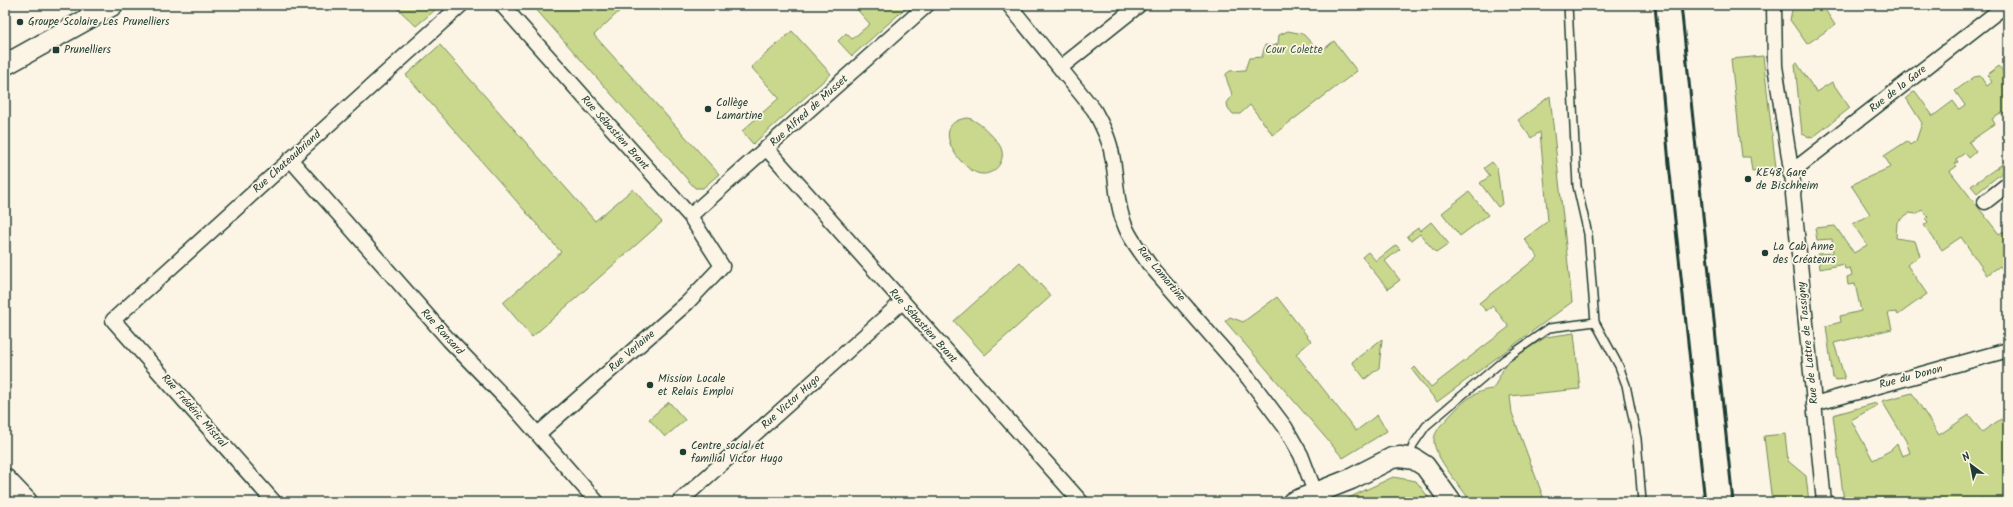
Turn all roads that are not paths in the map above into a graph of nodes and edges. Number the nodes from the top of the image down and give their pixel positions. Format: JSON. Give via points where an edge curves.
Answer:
{"nodes":[{"id":1,"x":461,"y":5,"type":"edge"},
{"id":2,"x":502,"y":5,"type":"edge"},
{"id":3,"x":927,"y":5,"type":"edge"},
{"id":4,"x":1009,"y":5,"type":"edge"},
{"id":5,"x":1139,"y":5,"type":"edge"},
{"id":6,"x":1568,"y":5,"type":"edge"},
{"id":7,"x":1774,"y":5,"type":"edge"},
{"id":8,"x":2006,"y":5,"type":"edge"},
{"id":9,"x":102,"y":8,"type":"edge"},
{"id":10,"x":5,"y":65,"type":"edge"},
{"id":11,"x":1060,"y":68,"type":"junction"},
{"id":12,"x":767,"y":149,"type":"junction"},
{"id":13,"x":290,"y":159,"type":"junction"},
{"id":14,"x":1790,"y":173,"type":"junction"},
{"id":15,"x":2008,"y":184,"type":"edge"},
{"id":16,"x":1985,"y":202,"type":"dead end"},
{"id":17,"x":690,"y":216,"type":"junction"},
{"id":18,"x":722,"y":266,"type":"joint"},
{"id":19,"x":902,"y":302,"type":"junction"},
{"id":20,"x":113,"y":320,"type":"joint"},
{"id":21,"x":1595,"y":322,"type":"junction"},
{"id":22,"x":2008,"y":350,"type":"edge"},
{"id":23,"x":1814,"y":404,"type":"junction"},
{"id":24,"x":538,"y":434,"type":"junction"},
{"id":25,"x":1408,"y":458,"type":"junction"},
{"id":26,"x":5,"y":479,"type":"edge"},
{"id":27,"x":1315,"y":492,"type":"junction"},
{"id":28,"x":27,"y":502,"type":"edge"},
{"id":29,"x":274,"y":502,"type":"edge"},
{"id":30,"x":597,"y":502,"type":"edge"},
{"id":31,"x":679,"y":502,"type":"edge"},
{"id":32,"x":1081,"y":502,"type":"edge"},
{"id":33,"x":1293,"y":502,"type":"edge"},
{"id":34,"x":1452,"y":502,"type":"edge"},
{"id":35,"x":1642,"y":502,"type":"edge"},
{"id":36,"x":1824,"y":502,"type":"edge"}],
"edges":[{"from":1,"to":13,"type":"street","name":"Rue Chateaubriand"},
{"from":2,"to":17,"type":"street","name":"Rue Sébastien Brant"},
{"from":3,"to":12,"type":"street","name":"Rue Alfred de Musset"},
{"from":4,"to":11,"type":"street","name":"Rue Lamartine"},
{"from":5,"to":11,"type":"street"},
{"from":6,"to":21,"type":"lane","via":[[1577,186],[1588,234]]},
{"from":7,"to":14,"type":"street","name":"Rue de Lattre de Tassigny","via":[[1775,66]]},
{"from":8,"to":14,"type":"street","name":"Rue de la Gare"},
{"from":9,"to":10,"type":"street"},
{"from":11,"to":27,"type":"street","name":"Rue Lamartine","via":[[1094,110],[1104,129],[1111,149],[1119,206],[1129,233],[1149,264],[1249,379],[1285,427],[1301,455]]},
{"from":12,"to":17,"type":"street","name":"Rue Alfred de Musset"},
{"from":12,"to":19,"type":"street","name":"Rue Sébastien Brant"},
{"from":13,"to":20,"type":"street","name":"Rue Chateaubriand"},
{"from":13,"to":24,"type":"street","name":"Rue Ronsard","via":[[444,334]]},
{"from":14,"to":23,"type":"street","name":"Rue de Lattre de Tassigny","via":[[1794,188]]},
{"from":15,"to":16,"type":"street"},
{"from":17,"to":18,"type":"street","name":"Rue Sébastien Brant"},
{"from":18,"to":24,"type":"street","name":"Rue Verlaine","via":[[687,302]]},
{"from":19,"to":31,"type":"street","name":"Rue Victor Hugo"},
{"from":19,"to":32,"type":"street","name":"Rue Sébastien Brant"},
{"from":20,"to":29,"type":"street","name":"Rue Frédéric Mistral"},
{"from":21,"to":25,"type":"lane","via":[[1549,328],[1505,359],[1426,426],[1413,445]]},
{"from":21,"to":35,"type":"lane","via":[[1619,366],[1626,385],[1637,439]]},
{"from":22,"to":23,"type":"street","name":"Rue du Donon"},
{"from":23,"to":36,"type":"street","name":"Rue de Lattre de Tassigny"},
{"from":24,"to":30,"type":"street","name":"Rue Ronsard"},
{"from":25,"to":27,"type":"street","via":[[1392,458],[1350,479]]},
{"from":25,"to":34,"type":"street","via":[[1425,466]]},
{"from":26,"to":28,"type":"street"},
{"from":27,"to":33,"type":"street"}]}
